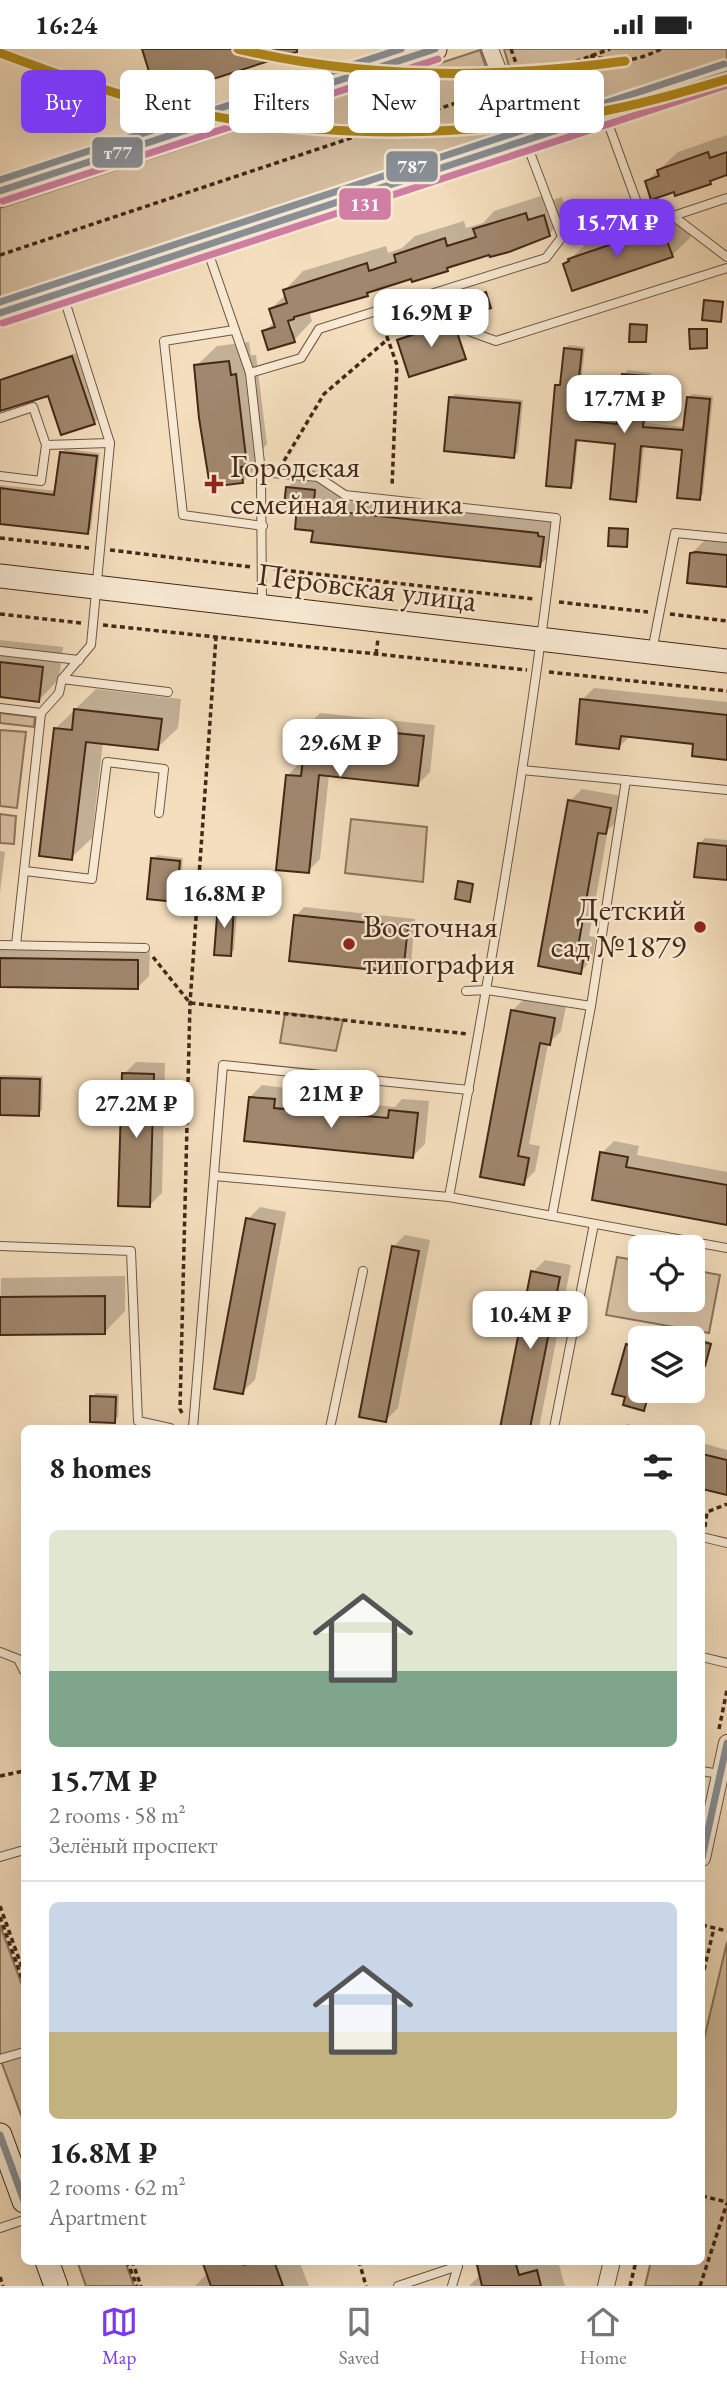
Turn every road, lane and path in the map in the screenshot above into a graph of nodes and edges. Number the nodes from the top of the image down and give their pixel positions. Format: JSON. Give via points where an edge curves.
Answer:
{"nodes":[{"id":1,"x":435,"y":49,"type":"edge"},
{"id":2,"x":490,"y":49,"type":"edge"},
{"id":3,"x":610,"y":49,"type":"edge"},
{"id":4,"x":660,"y":49,"type":"edge"},
{"id":5,"x":587,"y":56,"type":"junction"},
{"id":6,"x":498,"y":70,"type":"edge"},
{"id":7,"x":550,"y":70,"type":"edge"},
{"id":8,"x":727,"y":74,"type":"edge"},
{"id":9,"x":454,"y":104,"type":"edge"},
{"id":10,"x":605,"y":114,"type":"junction"},
{"id":11,"x":523,"y":133,"type":"edge"},
{"id":12,"x":526,"y":140,"type":"junction"},
{"id":13,"x":0,"y":191,"type":"edge"},
{"id":14,"x":727,"y":198,"type":"edge"},
{"id":15,"x":640,"y":211,"type":"junction"},
{"id":16,"x":673,"y":216,"type":"junction"},
{"id":17,"x":562,"y":237,"type":"junction"},
{"id":18,"x":206,"y":245,"type":"junction"},
{"id":19,"x":0,"y":255,"type":"edge"},
{"id":20,"x":727,"y":257,"type":"edge"},
{"id":21,"x":727,"y":268,"type":"edge"},
{"id":22,"x":454,"y":287,"type":"junction"},
{"id":23,"x":62,"y":292,"type":"junction"},
{"id":24,"x":378,"y":311,"type":"junction"},
{"id":25,"x":0,"y":313,"type":"edge"},
{"id":26,"x":234,"y":330,"type":"junction"},
{"id":27,"x":387,"y":339,"type":"junction"},
{"id":28,"x":250,"y":373,"type":"junction"},
{"id":29,"x":0,"y":418,"type":"edge"},
{"id":30,"x":110,"y":443,"type":"junction"},
{"id":31,"x":46,"y":445,"type":"junction"},
{"id":32,"x":261,"y":472,"type":"junction"},
{"id":33,"x":278,"y":473,"type":"junction"},
{"id":34,"x":0,"y":476,"type":"edge"},
{"id":35,"x":391,"y":501,"type":"junction"},
{"id":36,"x":263,"y":526,"type":"junction"},
{"id":37,"x":0,"y":538,"type":"edge"},
{"id":38,"x":727,"y":538,"type":"edge"},
{"id":39,"x":100,"y":549,"type":"junction"},
{"id":40,"x":263,"y":568,"type":"junction"},
{"id":41,"x":0,"y":576,"type":"edge"},
{"id":42,"x":97,"y":587,"type":"junction"},
{"id":43,"x":547,"y":600,"type":"junction"},
{"id":44,"x":262,"y":607,"type":"junction"},
{"id":45,"x":660,"y":613,"type":"junction"},
{"id":46,"x":0,"y":614,"type":"edge"},
{"id":47,"x":727,"y":621,"type":"edge"},
{"id":48,"x":94,"y":624,"type":"junction"},
{"id":49,"x":216,"y":637,"type":"junction"},
{"id":50,"x":542,"y":639,"type":"junction"},
{"id":51,"x":0,"y":651,"type":"edge"},
{"id":52,"x":652,"y":652,"type":"junction"},
{"id":53,"x":79,"y":660,"type":"junction"},
{"id":54,"x":727,"y":661,"type":"edge"},
{"id":55,"x":538,"y":671,"type":"junction"},
{"id":56,"x":62,"y":680,"type":"junction"},
{"id":57,"x":727,"y":691,"type":"edge"},
{"id":58,"x":167,"y":692,"type":"dead end"},
{"id":59,"x":0,"y":708,"type":"edge"},
{"id":60,"x":41,"y":713,"type":"junction"},
{"id":61,"x":522,"y":771,"type":"junction"},
{"id":62,"x":626,"y":780,"type":"junction"},
{"id":63,"x":727,"y":790,"type":"edge"},
{"id":64,"x":159,"y":813,"type":"dead end"},
{"id":65,"x":25,"y":871,"type":"junction"},
{"id":66,"x":0,"y":945,"type":"edge"},
{"id":67,"x":16,"y":945,"type":"junction"},
{"id":68,"x":145,"y":948,"type":"joint"},
{"id":69,"x":487,"y":990,"type":"junction"},
{"id":70,"x":466,"y":991,"type":"dead end"},
{"id":71,"x":190,"y":1003,"type":"junction"},
{"id":72,"x":592,"y":1006,"type":"junction"},
{"id":73,"x":478,"y":1035,"type":"junction"},
{"id":74,"x":469,"y":1090,"type":"junction"},
{"id":75,"x":214,"y":1176,"type":"junction"},
{"id":76,"x":449,"y":1197,"type":"junction"},
{"id":77,"x":552,"y":1216,"type":"junction"},
{"id":78,"x":594,"y":1224,"type":"junction"},
{"id":79,"x":0,"y":1246,"type":"edge"},
{"id":80,"x":727,"y":1248,"type":"edge"},
{"id":81,"x":363,"y":1271,"type":"dead end"},
{"id":82,"x":185,"y":1418,"type":"dead end"},
{"id":83,"x":156,"y":1425,"type":"edge"},
{"id":84,"x":193,"y":1425,"type":"edge"},
{"id":85,"x":331,"y":1425,"type":"edge"},
{"id":86,"x":555,"y":1425,"type":"edge"},
{"id":87,"x":727,"y":1504,"type":"edge"},
{"id":88,"x":705,"y":1522,"type":"edge"},
{"id":89,"x":705,"y":1538,"type":"edge"},
{"id":90,"x":727,"y":1543,"type":"edge"},
{"id":91,"x":0,"y":1653,"type":"edge"},
{"id":92,"x":705,"y":1658,"type":"edge"},
{"id":93,"x":727,"y":1663,"type":"edge"},
{"id":94,"x":21,"y":1666,"type":"edge"},
{"id":95,"x":727,"y":1743,"type":"edge"},
{"id":96,"x":21,"y":1772,"type":"edge"},
{"id":97,"x":705,"y":1772,"type":"edge"},
{"id":98,"x":719,"y":1774,"type":"junction"},
{"id":99,"x":0,"y":1776,"type":"edge"},
{"id":100,"x":705,"y":1843,"type":"edge"},
{"id":101,"x":21,"y":1851,"type":"edge"},
{"id":102,"x":0,"y":1857,"type":"edge"},
{"id":103,"x":0,"y":1906,"type":"edge"},
{"id":104,"x":0,"y":1917,"type":"edge"},
{"id":105,"x":705,"y":1926,"type":"edge"},
{"id":106,"x":714,"y":1928,"type":"junction"},
{"id":107,"x":727,"y":1931,"type":"edge"},
{"id":108,"x":21,"y":1965,"type":"edge"},
{"id":109,"x":705,"y":1966,"type":"edge"},
{"id":110,"x":21,"y":1976,"type":"edge"},
{"id":111,"x":21,"y":2053,"type":"edge"},
{"id":112,"x":0,"y":2059,"type":"edge"},
{"id":113,"x":0,"y":2135,"type":"edge"},
{"id":114,"x":21,"y":2193,"type":"edge"},
{"id":115,"x":705,"y":2197,"type":"edge"},
{"id":116,"x":727,"y":2203,"type":"edge"},
{"id":117,"x":21,"y":2221,"type":"edge"},
{"id":118,"x":0,"y":2228,"type":"edge"},
{"id":119,"x":48,"y":2265,"type":"edge"},
{"id":120,"x":131,"y":2265,"type":"edge"},
{"id":121,"x":360,"y":2265,"type":"edge"},
{"id":122,"x":454,"y":2265,"type":"edge"},
{"id":123,"x":457,"y":2265,"type":"edge"},
{"id":124,"x":611,"y":2265,"type":"edge"},
{"id":125,"x":635,"y":2265,"type":"edge"},
{"id":126,"x":0,"y":2277,"type":"edge"},
{"id":127,"x":3,"y":2286,"type":"edge"},
{"id":128,"x":56,"y":2286,"type":"edge"},
{"id":129,"x":139,"y":2286,"type":"edge"},
{"id":130,"x":366,"y":2286,"type":"edge"},
{"id":131,"x":398,"y":2286,"type":"edge"},
{"id":132,"x":452,"y":2286,"type":"edge"},
{"id":133,"x":606,"y":2286,"type":"edge"},
{"id":134,"x":630,"y":2286,"type":"edge"},
{"id":135,"x":700,"y":2286,"type":"edge"}],
"edges":[{"from":1,"to":13,"type":"main road"},
{"from":2,"to":6,"type":"street"},
{"from":3,"to":5,"type":"path"},
{"from":4,"to":5,"type":"path","via":[[642,59],[617,62]]},
{"from":5,"to":7,"type":"path"},
{"from":8,"to":10,"type":"main road"},
{"from":9,"to":19,"type":"path"},
{"from":10,"to":12,"type":"main road"},
{"from":10,"to":15,"type":"lane"},
{"from":11,"to":12,"type":"street"},
{"from":12,"to":17,"type":"lane"},
{"from":12,"to":18,"type":"main road"},
{"from":14,"to":16,"type":"lane"},
{"from":15,"to":16,"type":"lane"},
{"from":15,"to":17,"type":"lane"},
{"from":16,"to":20,"type":"lane"},
{"from":17,"to":22,"type":"lane","via":[[546,258]]},
{"from":18,"to":23,"type":"main road"},
{"from":18,"to":26,"type":"lane"},
{"from":21,"to":22,"type":"lane","via":[[496,341],[471,332]]},
{"from":22,"to":24,"type":"lane"},
{"from":23,"to":25,"type":"main road"},
{"from":23,"to":30,"type":"lane"},
{"from":24,"to":27,"type":"path"},
{"from":24,"to":28,"type":"lane","via":[[319,329],[301,358]]},
{"from":26,"to":28,"type":"lane"},
{"from":26,"to":36,"type":"lane","via":[[164,341],[183,515]]},
{"from":27,"to":33,"type":"path","via":[[324,394]]},
{"from":27,"to":35,"type":"path","via":[[397,365]]},
{"from":28,"to":32,"type":"lane"},
{"from":29,"to":31,"type":"lane","via":[[33,407]]},
{"from":30,"to":31,"type":"lane"},
{"from":30,"to":39,"type":"lane"},
{"from":31,"to":34,"type":"lane","via":[[41,481]]},
{"from":32,"to":33,"type":"lane"},
{"from":32,"to":36,"type":"lane"},
{"from":33,"to":35,"type":"lane","via":[[318,477],[345,495]]},
{"from":35,"to":43,"type":"lane","via":[[556,518]]},
{"from":36,"to":40,"type":"lane"},
{"from":37,"to":39,"type":"path"},
{"from":38,"to":45,"type":"lane","via":[[676,533]]},
{"from":39,"to":40,"type":"path"},
{"from":39,"to":42,"type":"lane"},
{"from":40,"to":43,"type":"path"},
{"from":40,"to":44,"type":"lane"},
{"from":41,"to":42,"type":"main road","name":"Перовская улица"},
{"from":42,"to":44,"type":"main road","name":"Перовская улица"},
{"from":42,"to":48,"type":"lane"},
{"from":43,"to":45,"type":"path"},
{"from":43,"to":50,"type":"lane"},
{"from":44,"to":50,"type":"main road","name":"Перовская улица"},
{"from":45,"to":47,"type":"path"},
{"from":45,"to":52,"type":"lane"},
{"from":46,"to":48,"type":"path"},
{"from":48,"to":49,"type":"path"},
{"from":48,"to":53,"type":"lane","via":[[92,645]]},
{"from":49,"to":55,"type":"path"},
{"from":49,"to":71,"type":"path"},
{"from":50,"to":52,"type":"main road","name":"Перовская улица"},
{"from":50,"to":55,"type":"lane"},
{"from":51,"to":53,"type":"lane"},
{"from":52,"to":54,"type":"main road","name":"Перовская улица"},
{"from":53,"to":56,"type":"lane"},
{"from":55,"to":57,"type":"path"},
{"from":55,"to":61,"type":"lane"},
{"from":56,"to":58,"type":"lane"},
{"from":56,"to":60,"type":"lane","via":[[59,693]]},
{"from":59,"to":60,"type":"lane"},
{"from":60,"to":65,"type":"lane"},
{"from":61,"to":62,"type":"lane"},
{"from":61,"to":69,"type":"lane"},
{"from":62,"to":63,"type":"lane"},
{"from":62,"to":72,"type":"lane"},
{"from":64,"to":65,"type":"lane","via":[[164,769],[107,762],[92,879]]},
{"from":65,"to":67,"type":"lane"},
{"from":66,"to":67,"type":"lane"},
{"from":67,"to":68,"type":"lane"},
{"from":68,"to":71,"type":"path"},
{"from":69,"to":70,"type":"lane"},
{"from":69,"to":72,"type":"lane"},
{"from":69,"to":73,"type":"lane"},
{"from":71,"to":73,"type":"path"},
{"from":71,"to":82,"type":"path","via":[[180,1409]]},
{"from":72,"to":77,"type":"lane"},
{"from":73,"to":74,"type":"lane"},
{"from":74,"to":75,"type":"lane","via":[[223,1065]]},
{"from":74,"to":76,"type":"lane"},
{"from":75,"to":76,"type":"lane"},
{"from":75,"to":84,"type":"lane"},
{"from":76,"to":77,"type":"lane"},
{"from":77,"to":78,"type":"lane"},
{"from":78,"to":80,"type":"lane"},
{"from":78,"to":86,"type":"lane"},
{"from":79,"to":83,"type":"lane","via":[[131,1251],[138,1421]]},
{"from":81,"to":85,"type":"lane"},
{"from":87,"to":88,"type":"path","via":[[707,1512]]},
{"from":89,"to":90,"type":"lane"},
{"from":91,"to":94,"type":"lane"},
{"from":92,"to":93,"type":"lane"},
{"from":95,"to":98,"type":"street"},
{"from":96,"to":99,"type":"path"},
{"from":97,"to":98,"type":"lane"},
{"from":98,"to":100,"type":"street"},
{"from":101,"to":102,"type":"lane"},
{"from":103,"to":108,"type":"path"},
{"from":104,"to":110,"type":"path"},
{"from":105,"to":106,"type":"path"},
{"from":106,"to":107,"type":"path"},
{"from":106,"to":109,"type":"path"},
{"from":111,"to":112,"type":"lane"},
{"from":113,"to":114,"type":"main road"},
{"from":115,"to":116,"type":"path"},
{"from":116,"to":135,"type":"path"},
{"from":117,"to":118,"type":"lane"},
{"from":119,"to":128,"type":"main road"},
{"from":120,"to":129,"type":"path"},
{"from":121,"to":130,"type":"path"},
{"from":122,"to":131,"type":"lane"},
{"from":123,"to":132,"type":"lane"},
{"from":124,"to":133,"type":"street"},
{"from":125,"to":134,"type":"path"},
{"from":126,"to":127,"type":"path"}]}
